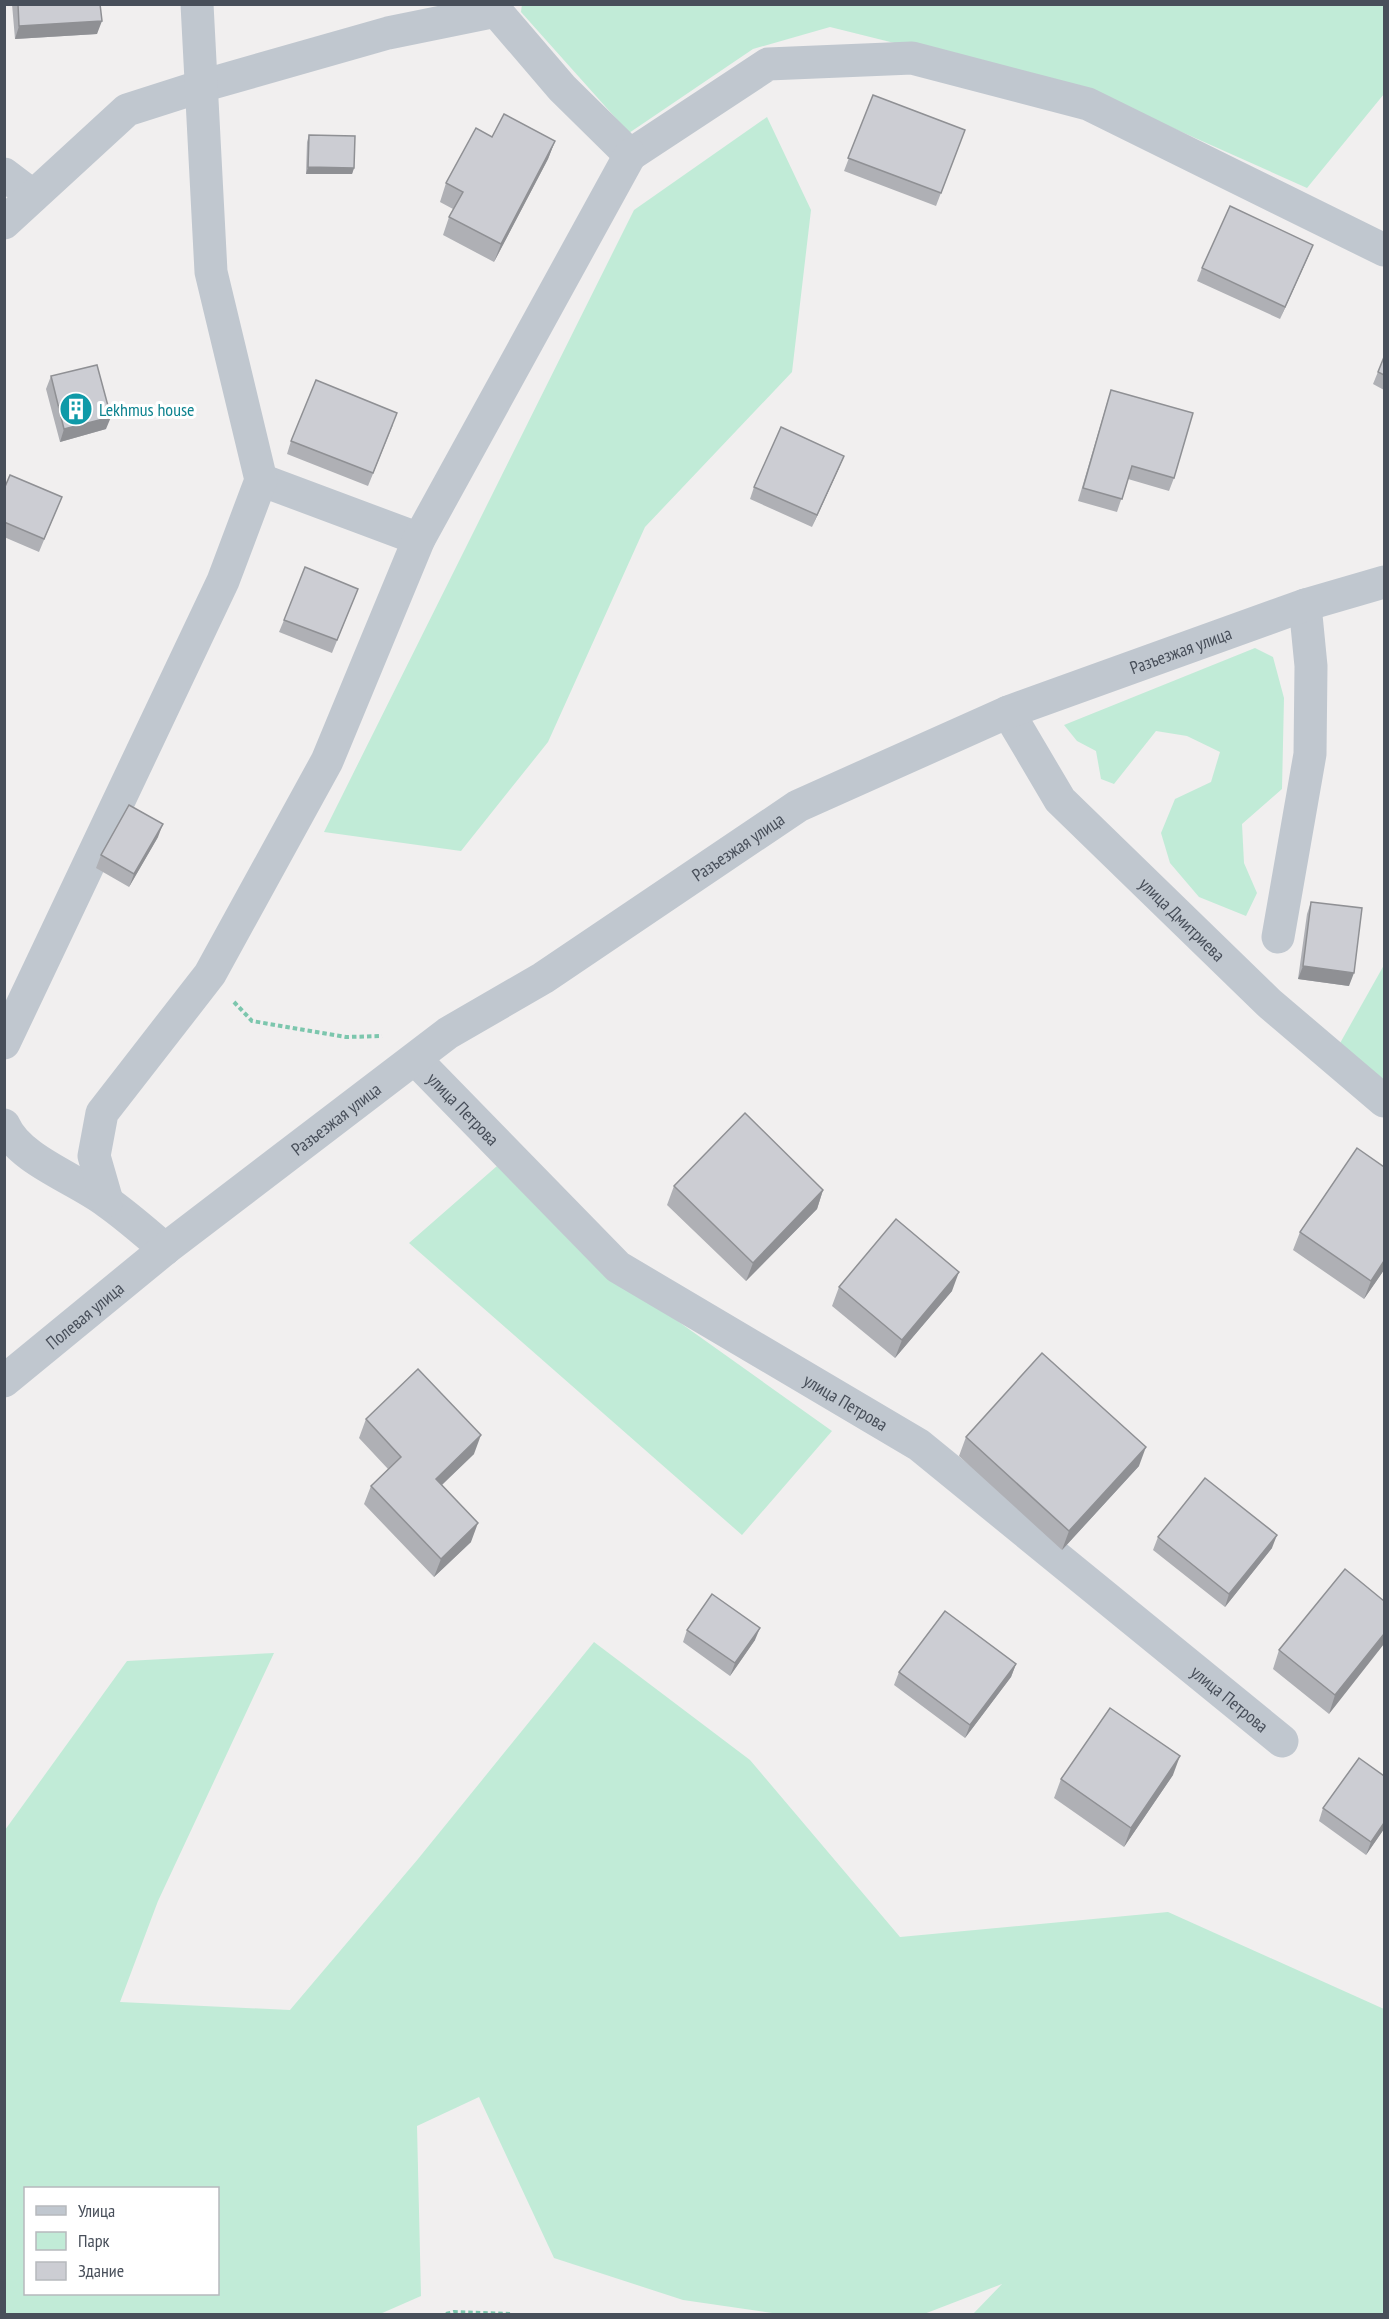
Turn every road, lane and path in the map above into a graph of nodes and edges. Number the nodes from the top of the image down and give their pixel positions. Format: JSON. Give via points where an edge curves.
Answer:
{"nodes":[{"id":1,"x":197,"y":4,"type":"edge"},
{"id":2,"x":201,"y":86,"type":"junction"},
{"id":3,"x":630,"y":155,"type":"junction"},
{"id":4,"x":4,"y":174,"type":"edge"},
{"id":5,"x":33,"y":196,"type":"junction"},
{"id":6,"x":4,"y":224,"type":"edge"},
{"id":7,"x":1384,"y":250,"type":"edge"},
{"id":8,"x":261,"y":480,"type":"junction"},
{"id":9,"x":419,"y":539,"type":"junction"},
{"id":10,"x":1384,"y":582,"type":"edge"},
{"id":11,"x":1305,"y":605,"type":"junction"},
{"id":12,"x":1008,"y":712,"type":"junction"},
{"id":13,"x":1278,"y":937,"type":"dead end"},
{"id":14,"x":210,"y":974,"type":"junction"},
{"id":15,"x":391,"y":1035,"type":"dead end"},
{"id":16,"x":4,"y":1043,"type":"edge"},
{"id":17,"x":416,"y":1060,"type":"junction"},
{"id":18,"x":1384,"y":1101,"type":"edge"},
{"id":19,"x":4,"y":1125,"type":"edge"},
{"id":20,"x":17,"y":1152,"type":"edge"},
{"id":21,"x":107,"y":1201,"type":"junction"},
{"id":22,"x":165,"y":1249,"type":"junction"},
{"id":23,"x":4,"y":1381,"type":"edge"},
{"id":24,"x":1282,"y":1741,"type":"dead end"},
{"id":25,"x":446,"y":2314,"type":"edge"},
{"id":26,"x":510,"y":2314,"type":"edge"}],
"edges":[{"from":1,"to":2,"type":"street"},
{"from":2,"to":3,"type":"street","via":[[388,33],[496,11],[562,88]]},
{"from":2,"to":5,"type":"street","via":[[128,110]]},
{"from":2,"to":8,"type":"street","via":[[211,272]]},
{"from":3,"to":7,"type":"street","via":[[768,64],[912,58],[1088,104]]},
{"from":3,"to":9,"type":"street"},
{"from":4,"to":5,"type":"street"},
{"from":5,"to":6,"type":"street"},
{"from":8,"to":9,"type":"street"},
{"from":8,"to":16,"type":"street","via":[[223,581]]},
{"from":9,"to":14,"type":"street","via":[[327,760]]},
{"from":10,"to":11,"type":"street","name":"Разъезжая улица"},
{"from":11,"to":12,"type":"street","name":"Разъезжая улица"},
{"from":11,"to":13,"type":"street","via":[[1311,666],[1310,754]]},
{"from":12,"to":17,"type":"street","name":"Разъезжая улица","via":[[798,806],[543,978],[448,1033]]},
{"from":12,"to":18,"type":"street","name":"улица Дмитриева","via":[[1060,800],[1269,1003]]},
{"from":14,"to":15,"type":"path","via":[[252,1021],[346,1037]]},
{"from":14,"to":21,"type":"street","via":[[102,1113],[94,1155]]},
{"from":17,"to":22,"type":"street","name":"Разъезжая улица"},
{"from":17,"to":24,"type":"street","name":"улица Петрова","via":[[618,1267],[920,1445]]},
{"from":19,"to":20,"type":"street"},
{"from":20,"to":21,"type":"street"},
{"from":21,"to":22,"type":"street"},
{"from":22,"to":23,"type":"street","name":"Полевая улица"},
{"from":25,"to":26,"type":"path"}]}
